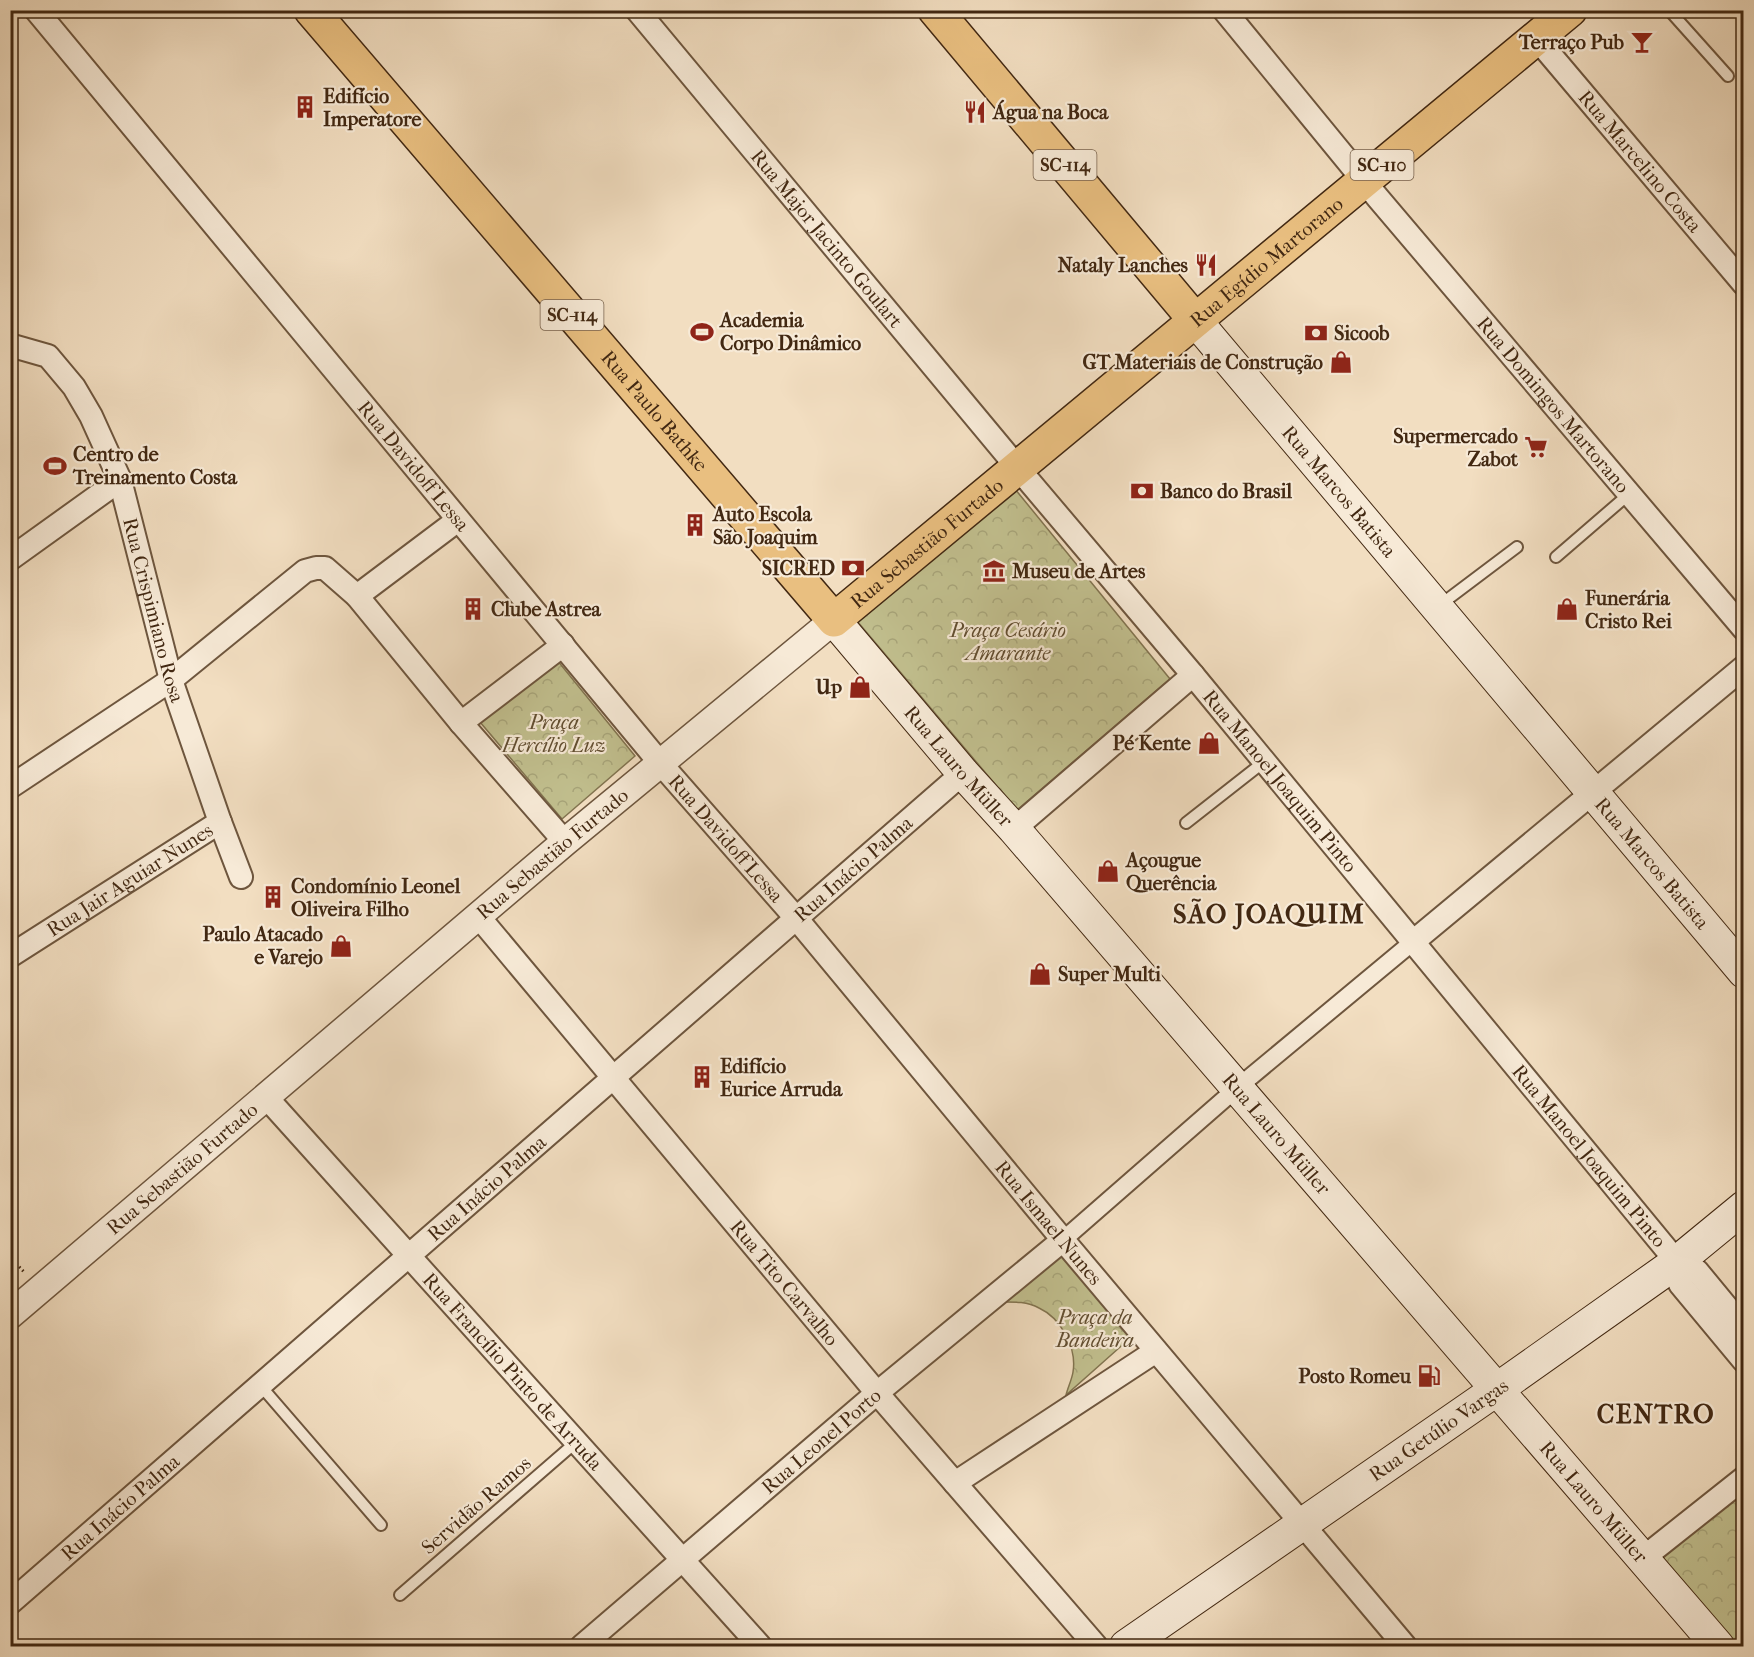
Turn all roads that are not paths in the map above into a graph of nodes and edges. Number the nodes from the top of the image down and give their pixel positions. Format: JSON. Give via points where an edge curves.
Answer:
{"nodes":[{"id":1,"x":36,"y":10,"type":"edge"},
{"id":2,"x":311,"y":10,"type":"edge"},
{"id":3,"x":637,"y":10,"type":"edge"},
{"id":4,"x":935,"y":10,"type":"edge"},
{"id":5,"x":1224,"y":10,"type":"edge"},
{"id":6,"x":1570,"y":10,"type":"edge"},
{"id":7,"x":1669,"y":10,"type":"edge"},
{"id":8,"x":1537,"y":39,"type":"junction"},
{"id":9,"x":1728,"y":76,"type":"dead end"},
{"id":10,"x":1363,"y":180,"type":"junction"},
{"id":11,"x":1743,"y":284,"type":"edge"},
{"id":12,"x":1195,"y":320,"type":"junction"},
{"id":13,"x":10,"y":347,"type":"edge"},
{"id":14,"x":1017,"y":467,"type":"junction"},
{"id":15,"x":120,"y":480,"type":"junction"},
{"id":16,"x":1629,"y":494,"type":"junction"},
{"id":17,"x":458,"y":520,"type":"junction"},
{"id":18,"x":1517,"y":547,"type":"dead end"},
{"id":19,"x":1556,"y":557,"type":"dead end"},
{"id":20,"x":10,"y":559,"type":"edge"},
{"id":21,"x":357,"y":596,"type":"junction"},
{"id":22,"x":1437,"y":607,"type":"junction"},
{"id":23,"x":834,"y":620,"type":"junction"},
{"id":24,"x":1743,"y":629,"type":"edge"},
{"id":25,"x":563,"y":645,"type":"junction"},
{"id":26,"x":1743,"y":667,"type":"edge"},
{"id":27,"x":1193,"y":675,"type":"junction"},
{"id":28,"x":171,"y":680,"type":"junction"},
{"id":29,"x":461,"y":723,"type":"junction"},
{"id":30,"x":1265,"y":761,"type":"junction"},
{"id":31,"x":661,"y":764,"type":"junction"},
{"id":32,"x":963,"y":773,"type":"junction"},
{"id":33,"x":10,"y":787,"type":"edge"},
{"id":34,"x":1593,"y":793,"type":"junction"},
{"id":35,"x":220,"y":822,"type":"junction"},
{"id":36,"x":1186,"y":823,"type":"dead end"},
{"id":37,"x":1014,"y":830,"type":"junction"},
{"id":38,"x":565,"y":842,"type":"junction"},
{"id":39,"x":241,"y":877,"type":"dead end"},
{"id":40,"x":478,"y":916,"type":"junction"},
{"id":41,"x":796,"y":918,"type":"junction"},
{"id":42,"x":1414,"y":941,"type":"junction"},
{"id":43,"x":10,"y":957,"type":"edge"},
{"id":44,"x":1743,"y":972,"type":"edge"},
{"id":45,"x":614,"y":1077,"type":"junction"},
{"id":46,"x":1237,"y":1088,"type":"junction"},
{"id":47,"x":266,"y":1097,"type":"junction"},
{"id":48,"x":1743,"y":1207,"type":"edge"},
{"id":49,"x":1063,"y":1240,"type":"junction"},
{"id":50,"x":408,"y":1256,"type":"junction"},
{"id":51,"x":1677,"y":1262,"type":"junction"},
{"id":52,"x":10,"y":1315,"type":"edge"},
{"id":53,"x":1743,"y":1328,"type":"edge"},
{"id":54,"x":1156,"y":1351,"type":"junction"},
{"id":55,"x":1743,"y":1361,"type":"edge"},
{"id":56,"x":260,"y":1385,"type":"junction"},
{"id":57,"x":1496,"y":1390,"type":"junction"},
{"id":58,"x":877,"y":1393,"type":"junction"},
{"id":59,"x":575,"y":1443,"type":"junction"},
{"id":60,"x":1743,"y":1478,"type":"edge"},
{"id":61,"x":956,"y":1483,"type":"junction"},
{"id":62,"x":381,"y":1525,"type":"dead end"},
{"id":63,"x":1301,"y":1525,"type":"junction"},
{"id":64,"x":1642,"y":1559,"type":"junction"},
{"id":65,"x":683,"y":1562,"type":"junction"},
{"id":66,"x":400,"y":1595,"type":"dead end"},
{"id":67,"x":10,"y":1603,"type":"edge"},
{"id":68,"x":582,"y":1647,"type":"edge"},
{"id":69,"x":760,"y":1647,"type":"edge"},
{"id":70,"x":1096,"y":1647,"type":"edge"},
{"id":71,"x":1126,"y":1647,"type":"edge"},
{"id":72,"x":1405,"y":1647,"type":"edge"},
{"id":73,"x":1718,"y":1647,"type":"edge"}],
"edges":[{"from":1,"to":17,"type":"street","name":"Rua Davidoff Lessa"},
{"from":2,"to":23,"type":"main road","name":"Rua Paulo Bathke","number":"SC-114"},
{"from":3,"to":14,"type":"street","name":"Rua Major Jacinto Goulart"},
{"from":4,"to":12,"type":"main road","name":"Rua Marcos Batista","number":"SC-114"},
{"from":5,"to":10,"type":"street","name":"Rua Domingos Martorano"},
{"from":6,"to":8,"type":"main road","name":"Rua Egídio Martorano","number":"SC-110"},
{"from":7,"to":9,"type":"lane"},
{"from":8,"to":10,"type":"main road","name":"Rua Egídio Martorano","number":"SC-110"},
{"from":8,"to":11,"type":"street","name":"Rua Marcelino Costa"},
{"from":10,"to":12,"type":"main road","name":"Rua Egídio Martorano","number":"SC-110"},
{"from":10,"to":16,"type":"street","name":"Rua Domingos Martorano"},
{"from":12,"to":14,"type":"main road","name":"Rua Egídio Martorano"},
{"from":12,"to":22,"type":"main road","name":"Rua Marcos Batista"},
{"from":13,"to":15,"type":"street","name":"Rua Crispimiano Rosa","via":[[48,356],[74,387]]},
{"from":14,"to":23,"type":"main road","name":"Rua Sebastião Furtado"},
{"from":14,"to":27,"type":"street","name":"Rua Manoel Joaquim Pinto"},
{"from":15,"to":20,"type":"street"},
{"from":15,"to":28,"type":"street","name":"Rua Crispimiano Rosa"},
{"from":16,"to":19,"type":"lane"},
{"from":16,"to":24,"type":"street","name":"Rua Domingos Martorano"},
{"from":17,"to":21,"type":"street"},
{"from":17,"to":25,"type":"street","name":"Rua Davidoff Lessa"},
{"from":18,"to":22,"type":"lane"},
{"from":21,"to":28,"type":"street","via":[[325,568],[305,571]]},
{"from":21,"to":29,"type":"street"},
{"from":22,"to":34,"type":"main road","name":"Rua Marcos Batista"},
{"from":23,"to":31,"type":"street","name":"Rua Sebastião Furtado"},
{"from":23,"to":32,"type":"main road","name":"Rua Lauro Müller"},
{"from":25,"to":29,"type":"street"},
{"from":25,"to":31,"type":"street","name":"Rua Davidoff Lessa"},
{"from":26,"to":34,"type":"street"},
{"from":27,"to":30,"type":"street","name":"Rua Manoel Joaquim Pinto"},
{"from":27,"to":37,"type":"street"},
{"from":28,"to":33,"type":"street"},
{"from":28,"to":35,"type":"street","name":"Rua Crispimiano Rosa"},
{"from":29,"to":38,"type":"street"},
{"from":30,"to":36,"type":"lane"},
{"from":30,"to":42,"type":"street","name":"Rua Manoel Joaquim Pinto"},
{"from":31,"to":38,"type":"street","name":"Rua Sebastião Furtado"},
{"from":31,"to":41,"type":"street","name":"Rua Davidoff Lessa"},
{"from":32,"to":37,"type":"main road","name":"Rua Lauro Müller"},
{"from":32,"to":41,"type":"street","name":"Rua Inácio Palma"},
{"from":34,"to":42,"type":"street"},
{"from":34,"to":44,"type":"main road","name":"Rua Marcos Batista"},
{"from":35,"to":39,"type":"street","name":"Rua Crispimiano Rosa"},
{"from":35,"to":43,"type":"street","name":"Rua Jair Aguiar Nunes"},
{"from":37,"to":46,"type":"main road","name":"Rua Lauro Müller"},
{"from":38,"to":40,"type":"street","name":"Rua Sebastião Furtado"},
{"from":40,"to":45,"type":"street","name":"Rua Tito Carvalho"},
{"from":40,"to":47,"type":"street","name":"Rua Sebastião Furtado"},
{"from":41,"to":45,"type":"street","name":"Rua Inácio Palma"},
{"from":41,"to":49,"type":"street","name":"Rua Ismael Nunes"},
{"from":42,"to":46,"type":"street"},
{"from":42,"to":51,"type":"street","name":"Rua Manoel Joaquim Pinto"},
{"from":45,"to":50,"type":"street","name":"Rua Inácio Palma"},
{"from":45,"to":58,"type":"street","name":"Rua Tito Carvalho"},
{"from":46,"to":49,"type":"street"},
{"from":46,"to":57,"type":"main road","name":"Rua Lauro Müller"},
{"from":47,"to":50,"type":"street","name":"Rua Francílio Pinto de Arruda"},
{"from":47,"to":52,"type":"street","name":"Rua Sebastião Furtado"},
{"from":48,"to":51,"type":"main road","name":"Rua Getúlio Vargas"},
{"from":49,"to":54,"type":"street","name":"Rua Ismael Nunes"},
{"from":49,"to":58,"type":"street","name":"Rua Leonel Porto"},
{"from":50,"to":56,"type":"street","name":"Rua Inácio Palma"},
{"from":50,"to":59,"type":"street","name":"Rua Francílio Pinto de Arruda"},
{"from":51,"to":53,"type":"street","name":"Rua Manoel Joaquim Pinto","via":[[1697,1271]]},
{"from":51,"to":55,"type":"street","name":"Rua Manoel Joaquim Pinto","via":[[1680,1284]]},
{"from":51,"to":57,"type":"main road","name":"Rua Getúlio Vargas"},
{"from":54,"to":61,"type":"street"},
{"from":54,"to":63,"type":"street","name":"Rua Ismael Nunes"},
{"from":56,"to":62,"type":"lane"},
{"from":56,"to":67,"type":"street","name":"Rua Inácio Palma"},
{"from":57,"to":63,"type":"main road","name":"Rua Getúlio Vargas"},
{"from":57,"to":64,"type":"main road","name":"Rua Lauro Müller"},
{"from":58,"to":61,"type":"street","name":"Rua Tito Carvalho"},
{"from":58,"to":65,"type":"street","name":"Rua Leonel Porto"},
{"from":59,"to":65,"type":"street","name":"Rua Francílio Pinto de Arruda"},
{"from":59,"to":66,"type":"lane","name":"Servidão Ramos"},
{"from":60,"to":64,"type":"street"},
{"from":61,"to":70,"type":"street","name":"Rua Tito Carvalho"},
{"from":63,"to":71,"type":"main road","name":"Rua Getúlio Vargas"},
{"from":63,"to":72,"type":"street","name":"Rua Ismael Nunes"},
{"from":64,"to":73,"type":"main road","name":"Rua Lauro Müller"},
{"from":65,"to":68,"type":"street","name":"Rua Leonel Porto"},
{"from":65,"to":69,"type":"street","name":"Rua Francílio Pinto de Arruda"}]}
